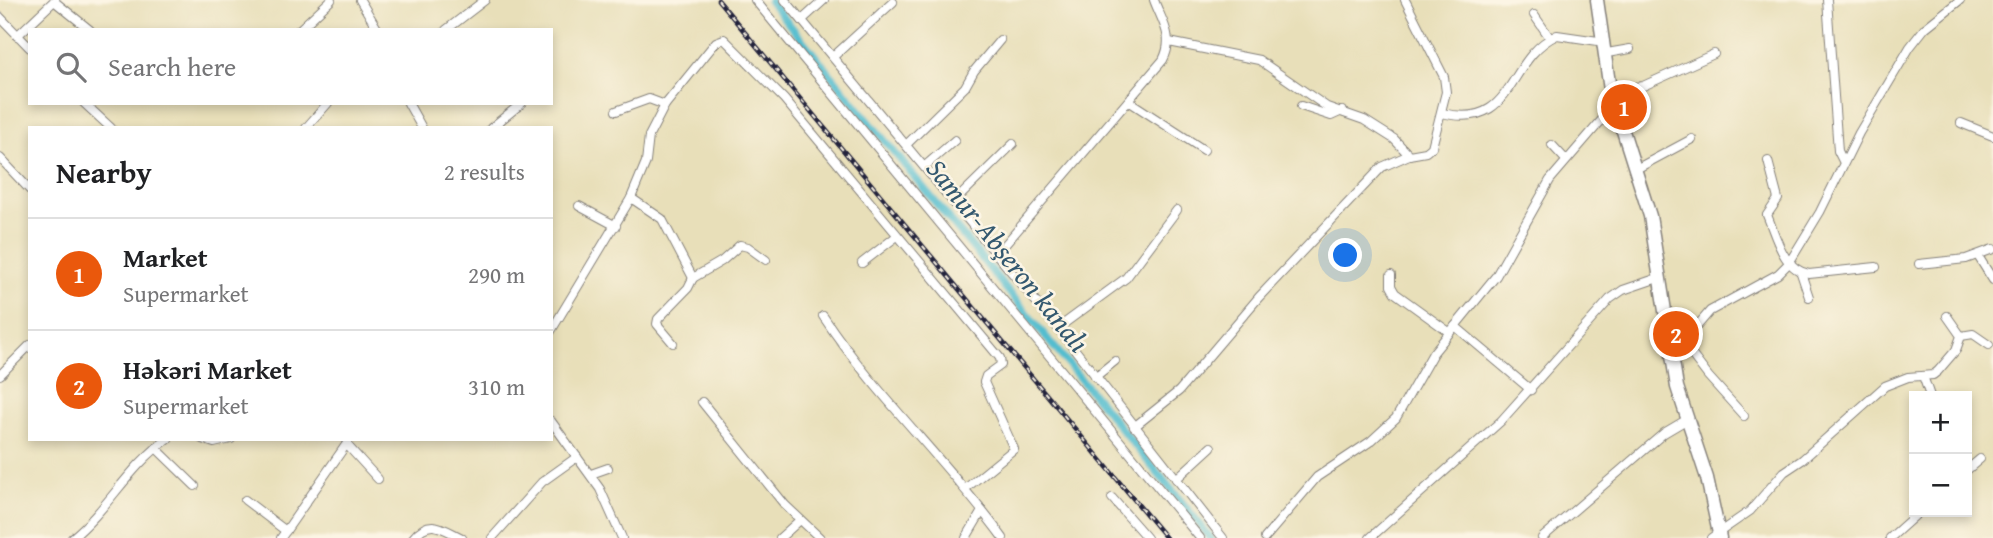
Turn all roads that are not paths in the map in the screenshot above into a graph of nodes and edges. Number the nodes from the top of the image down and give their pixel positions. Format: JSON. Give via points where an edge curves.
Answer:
{"nodes":[{"id":1,"x":54,"y":0,"type":"edge"},
{"id":2,"x":331,"y":0,"type":"edge"},
{"id":3,"x":360,"y":0,"type":"edge"},
{"id":4,"x":485,"y":0,"type":"edge"},
{"id":5,"x":755,"y":0,"type":"edge"},
{"id":6,"x":785,"y":0,"type":"edge"},
{"id":7,"x":824,"y":0,"type":"edge"},
{"id":8,"x":1154,"y":0,"type":"edge"},
{"id":9,"x":1405,"y":0,"type":"edge"},
{"id":10,"x":1597,"y":0,"type":"edge"},
{"id":11,"x":1826,"y":0,"type":"edge"},
{"id":12,"x":1961,"y":0,"type":"edge"},
{"id":13,"x":893,"y":2,"type":"dead end"},
{"id":14,"x":1534,"y":15,"type":"dead end"},
{"id":15,"x":0,"y":17,"type":"edge"},
{"id":16,"x":802,"y":20,"type":"junction"},
{"id":17,"x":88,"y":28,"type":"edge"},
{"id":18,"x":301,"y":28,"type":"edge"},
{"id":19,"x":377,"y":28,"type":"edge"},
{"id":20,"x":449,"y":28,"type":"edge"},
{"id":21,"x":18,"y":36,"type":"junction"},
{"id":22,"x":1550,"y":38,"type":"junction"},
{"id":23,"x":1000,"y":40,"type":"dead end"},
{"id":24,"x":1169,"y":42,"type":"junction"},
{"id":25,"x":28,"y":46,"type":"edge"},
{"id":26,"x":1606,"y":48,"type":"junction"},
{"id":27,"x":1630,"y":50,"type":"dead end"},
{"id":28,"x":1714,"y":54,"type":"dead end"},
{"id":29,"x":834,"y":56,"type":"junction"},
{"id":30,"x":1610,"y":90,"type":"junction"},
{"id":31,"x":1130,"y":102,"type":"junction"},
{"id":32,"x":86,"y":105,"type":"edge"},
{"id":33,"x":326,"y":105,"type":"edge"},
{"id":34,"x":409,"y":105,"type":"edge"},
{"id":35,"x":520,"y":105,"type":"edge"},
{"id":36,"x":664,"y":105,"type":"junction"},
{"id":37,"x":1301,"y":106,"type":"dead end"},
{"id":38,"x":1616,"y":109,"type":"junction"},
{"id":39,"x":617,"y":111,"type":"dead end"},
{"id":40,"x":1342,"y":111,"type":"junction"},
{"id":41,"x":1442,"y":113,"type":"junction"},
{"id":42,"x":1961,"y":123,"type":"dead end"},
{"id":43,"x":109,"y":126,"type":"edge"},
{"id":44,"x":308,"y":126,"type":"edge"},
{"id":45,"x":421,"y":126,"type":"edge"},
{"id":46,"x":493,"y":126,"type":"edge"},
{"id":47,"x":1993,"y":136,"type":"edge"},
{"id":48,"x":1692,"y":139,"type":"dead end"},
{"id":49,"x":955,"y":140,"type":"dead end"},
{"id":50,"x":906,"y":144,"type":"junction"},
{"id":51,"x":1013,"y":144,"type":"dead end"},
{"id":52,"x":1552,"y":145,"type":"dead end"},
{"id":53,"x":1204,"y":150,"type":"dead end"},
{"id":54,"x":1409,"y":155,"type":"junction"},
{"id":55,"x":0,"y":160,"type":"edge"},
{"id":56,"x":1566,"y":160,"type":"junction"},
{"id":57,"x":1768,"y":161,"type":"dead end"},
{"id":58,"x":1843,"y":161,"type":"junction"},
{"id":59,"x":925,"y":166,"type":"junction"},
{"id":60,"x":1636,"y":169,"type":"junction"},
{"id":61,"x":28,"y":188,"type":"edge"},
{"id":62,"x":631,"y":198,"type":"junction"},
{"id":63,"x":954,"y":202,"type":"junction"},
{"id":64,"x":579,"y":206,"type":"dead end"},
{"id":65,"x":1177,"y":210,"type":"dead end"},
{"id":66,"x":615,"y":226,"type":"junction"},
{"id":67,"x":897,"y":236,"type":"junction"},
{"id":68,"x":1993,"y":249,"type":"edge"},
{"id":69,"x":997,"y":254,"type":"junction"},
{"id":70,"x":1978,"y":256,"type":"junction"},
{"id":71,"x":766,"y":260,"type":"dead end"},
{"id":72,"x":862,"y":263,"type":"dead end"},
{"id":73,"x":1789,"y":263,"type":"junction"},
{"id":74,"x":1919,"y":264,"type":"dead end"},
{"id":75,"x":1876,"y":267,"type":"dead end"},
{"id":76,"x":1801,"y":273,"type":"junction"},
{"id":77,"x":1391,"y":275,"type":"dead end"},
{"id":78,"x":1661,"y":277,"type":"junction"},
{"id":79,"x":694,"y":278,"type":"junction"},
{"id":80,"x":1993,"y":280,"type":"edge"},
{"id":81,"x":1809,"y":297,"type":"dead end"},
{"id":82,"x":823,"y":316,"type":"dead end"},
{"id":83,"x":1947,"y":316,"type":"dead end"},
{"id":84,"x":553,"y":328,"type":"edge"},
{"id":85,"x":1058,"y":328,"type":"junction"},
{"id":86,"x":1452,"y":329,"type":"junction"},
{"id":87,"x":1961,"y":336,"type":"junction"},
{"id":88,"x":673,"y":342,"type":"dead end"},
{"id":89,"x":1683,"y":343,"type":"junction"},
{"id":90,"x":1989,"y":345,"type":"dead end"},
{"id":91,"x":28,"y":347,"type":"edge"},
{"id":92,"x":1670,"y":351,"type":"junction"},
{"id":93,"x":1115,"y":361,"type":"dead end"},
{"id":94,"x":0,"y":375,"type":"edge"},
{"id":95,"x":1923,"y":376,"type":"junction"},
{"id":96,"x":1095,"y":377,"type":"junction"},
{"id":97,"x":1531,"y":390,"type":"junction"},
{"id":98,"x":1928,"y":391,"type":"edge"},
{"id":99,"x":702,"y":402,"type":"dead end"},
{"id":100,"x":1744,"y":416,"type":"dead end"},
{"id":101,"x":1686,"y":420,"type":"junction"},
{"id":102,"x":553,"y":424,"type":"edge"},
{"id":103,"x":1134,"y":427,"type":"junction"},
{"id":104,"x":166,"y":441,"type":"edge"},
{"id":105,"x":349,"y":442,"type":"edge"},
{"id":106,"x":1211,"y":447,"type":"dead end"},
{"id":107,"x":156,"y":448,"type":"junction"},
{"id":108,"x":577,"y":457,"type":"junction"},
{"id":109,"x":1980,"y":459,"type":"dead end"},
{"id":110,"x":1972,"y":466,"type":"edge"},
{"id":111,"x":608,"y":468,"type":"dead end"},
{"id":112,"x":591,"y":474,"type":"junction"},
{"id":113,"x":378,"y":479,"type":"dead end"},
{"id":114,"x":1176,"y":479,"type":"junction"},
{"id":115,"x":195,"y":486,"type":"dead end"},
{"id":116,"x":965,"y":489,"type":"junction"},
{"id":117,"x":1112,"y":498,"type":"dead end"},
{"id":118,"x":245,"y":500,"type":"dead end"},
{"id":119,"x":982,"y":511,"type":"junction"},
{"id":120,"x":1913,"y":517,"type":"edge"},
{"id":121,"x":800,"y":520,"type":"junction"},
{"id":122,"x":284,"y":534,"type":"edge"},
{"id":123,"x":1717,"y":535,"type":"edge"},
{"id":124,"x":72,"y":538,"type":"edge"},
{"id":125,"x":413,"y":538,"type":"edge"},
{"id":126,"x":462,"y":538,"type":"edge"},
{"id":127,"x":492,"y":538,"type":"edge"},
{"id":128,"x":622,"y":538,"type":"edge"},
{"id":129,"x":780,"y":538,"type":"edge"},
{"id":130,"x":820,"y":538,"type":"edge"},
{"id":131,"x":966,"y":538,"type":"edge"},
{"id":132,"x":1003,"y":538,"type":"edge"},
{"id":133,"x":1147,"y":538,"type":"edge"},
{"id":134,"x":1200,"y":538,"type":"edge"},
{"id":135,"x":1223,"y":538,"type":"edge"},
{"id":136,"x":1265,"y":538,"type":"edge"},
{"id":137,"x":1370,"y":538,"type":"edge"},
{"id":138,"x":1542,"y":538,"type":"edge"},
{"id":139,"x":1890,"y":538,"type":"edge"}],
"edges":[{"from":1,"to":17,"type":"street"},
{"from":1,"to":21,"type":"street"},
{"from":2,"to":18,"type":"street"},
{"from":3,"to":19,"type":"street"},
{"from":4,"to":20,"type":"street"},
{"from":5,"to":134,"type":"street"},
{"from":6,"to":16,"type":"street"},
{"from":7,"to":16,"type":"street"},
{"from":8,"to":24,"type":"street"},
{"from":9,"to":41,"type":"street","via":[[1446,84]]},
{"from":10,"to":26,"type":"street"},
{"from":11,"to":58,"type":"street","via":[[1838,150]]},
{"from":12,"to":58,"type":"street","via":[[1915,39]]},
{"from":13,"to":29,"type":"street"},
{"from":14,"to":22,"type":"street"},
{"from":15,"to":21,"type":"street"},
{"from":16,"to":29,"type":"street"},
{"from":21,"to":25,"type":"street"},
{"from":22,"to":26,"type":"street","via":[[1565,35]]},
{"from":22,"to":41,"type":"street","via":[[1522,67],[1495,107],[1471,115]]},
{"from":23,"to":50,"type":"street","via":[[965,87]]},
{"from":24,"to":31,"type":"street","via":[[1163,60]]},
{"from":24,"to":40,"type":"street","via":[[1259,60],[1318,101]]},
{"from":26,"to":27,"type":"street"},
{"from":26,"to":30,"type":"street"},
{"from":28,"to":30,"type":"street","via":[[1643,86]]},
{"from":29,"to":50,"type":"street"},
{"from":30,"to":38,"type":"street"},
{"from":31,"to":53,"type":"street"},
{"from":31,"to":69,"type":"street"},
{"from":32,"to":43,"type":"street"},
{"from":33,"to":44,"type":"street"},
{"from":34,"to":45,"type":"street"},
{"from":35,"to":46,"type":"street"},
{"from":36,"to":39,"type":"street","via":[[649,99]]},
{"from":36,"to":62,"type":"street","via":[[649,136],[646,162]]},
{"from":36,"to":67,"type":"street","via":[[716,42],[724,39],[768,81]]},
{"from":37,"to":40,"type":"street","via":[[1331,116]]},
{"from":38,"to":56,"type":"street"},
{"from":38,"to":60,"type":"street"},
{"from":40,"to":54,"type":"street","via":[[1384,133]]},
{"from":41,"to":54,"type":"street","via":[[1432,147]]},
{"from":42,"to":47,"type":"street"},
{"from":48,"to":60,"type":"street"},
{"from":49,"to":59,"type":"street"},
{"from":50,"to":59,"type":"street"},
{"from":51,"to":63,"type":"street"},
{"from":52,"to":56,"type":"street"},
{"from":54,"to":103,"type":"street","via":[[1382,167],[1259,297],[1179,391]]},
{"from":55,"to":61,"type":"street"},
{"from":56,"to":86,"type":"street","via":[[1544,189],[1496,276]]},
{"from":57,"to":73,"type":"street","via":[[1778,199],[1767,215]]},
{"from":58,"to":73,"type":"street","via":[[1820,212]]},
{"from":59,"to":63,"type":"street"},
{"from":60,"to":78,"type":"street"},
{"from":62,"to":66,"type":"street"},
{"from":62,"to":79,"type":"street","via":[[662,219]]},
{"from":63,"to":69,"type":"street"},
{"from":64,"to":66,"type":"street"},
{"from":65,"to":85,"type":"street","via":[[1126,278]]},
{"from":66,"to":84,"type":"street"},
{"from":67,"to":72,"type":"street"},
{"from":67,"to":116,"type":"street","via":[[1001,360],[984,382],[1014,449]]},
{"from":68,"to":70,"type":"street"},
{"from":69,"to":85,"type":"street"},
{"from":70,"to":74,"type":"street"},
{"from":70,"to":80,"type":"street"},
{"from":71,"to":79,"type":"street","via":[[740,245]]},
{"from":73,"to":76,"type":"street"},
{"from":73,"to":89,"type":"street","via":[[1778,274],[1710,311]]},
{"from":75,"to":76,"type":"street"},
{"from":76,"to":81,"type":"street"},
{"from":77,"to":86,"type":"street","via":[[1395,293]]},
{"from":78,"to":92,"type":"street"},
{"from":78,"to":97,"type":"street","via":[[1610,299]]},
{"from":79,"to":88,"type":"street","via":[[658,319],[657,324]]},
{"from":82,"to":116,"type":"street","via":[[858,366]]},
{"from":83,"to":87,"type":"street"},
{"from":85,"to":96,"type":"street"},
{"from":86,"to":97,"type":"street"},
{"from":86,"to":136,"type":"street","via":[[1426,363],[1396,418],[1317,477]]},
{"from":87,"to":90,"type":"street","via":[[1973,334]]},
{"from":87,"to":95,"type":"street","via":[[1956,350],[1938,371]]},
{"from":89,"to":92,"type":"street"},
{"from":89,"to":100,"type":"street"},
{"from":91,"to":94,"type":"street"},
{"from":92,"to":101,"type":"street"},
{"from":93,"to":96,"type":"street"},
{"from":95,"to":98,"type":"street"},
{"from":95,"to":123,"type":"street","via":[[1908,377],[1877,391],[1784,472],[1750,512]]},
{"from":96,"to":103,"type":"street"},
{"from":97,"to":137,"type":"street"},
{"from":99,"to":121,"type":"street"},
{"from":101,"to":123,"type":"street","via":[[1707,478]]},
{"from":101,"to":138,"type":"street","via":[[1664,433]]},
{"from":102,"to":108,"type":"street"},
{"from":103,"to":114,"type":"street"},
{"from":104,"to":107,"type":"street"},
{"from":105,"to":113,"type":"street"},
{"from":105,"to":122,"type":"street"},
{"from":106,"to":114,"type":"street"},
{"from":107,"to":115,"type":"street"},
{"from":107,"to":124,"type":"street","via":[[136,464]]},
{"from":108,"to":112,"type":"street"},
{"from":108,"to":127,"type":"street","via":[[542,482]]},
{"from":109,"to":110,"type":"street"},
{"from":111,"to":112,"type":"street"},
{"from":112,"to":128,"type":"street"},
{"from":114,"to":135,"type":"street"},
{"from":116,"to":119,"type":"street"},
{"from":117,"to":133,"type":"street"},
{"from":118,"to":122,"type":"street"},
{"from":119,"to":131,"type":"street"},
{"from":119,"to":132,"type":"street"},
{"from":120,"to":139,"type":"street"},
{"from":121,"to":129,"type":"street"},
{"from":121,"to":130,"type":"street"},
{"from":125,"to":126,"type":"street","via":[[429,525]]}]}
